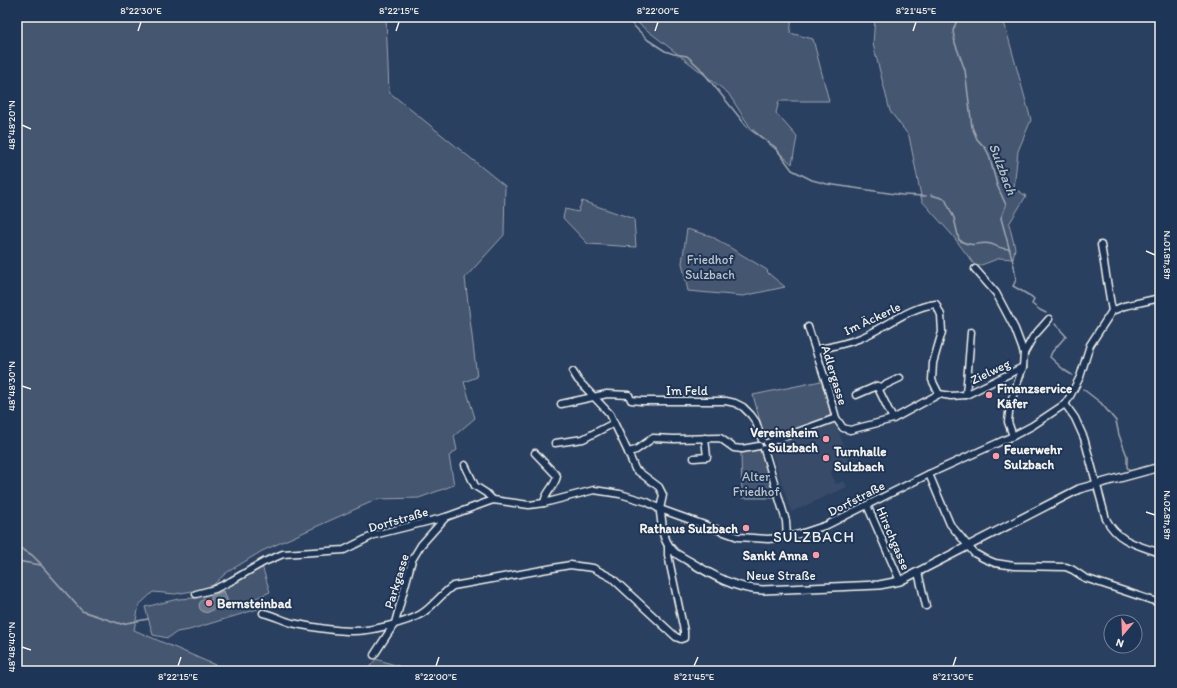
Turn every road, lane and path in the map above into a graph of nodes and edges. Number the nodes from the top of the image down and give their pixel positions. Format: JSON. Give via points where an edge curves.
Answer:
{"nodes":[{"id":1,"x":1101,"y":245,"type":"dead end"},
{"id":2,"x":975,"y":269,"type":"dead end"},
{"id":3,"x":1160,"y":298,"type":"edge"},
{"id":4,"x":1112,"y":311,"type":"junction"},
{"id":5,"x":1049,"y":319,"type":"dead end"},
{"id":6,"x":808,"y":327,"type":"dead end"},
{"id":7,"x":971,"y":332,"type":"dead end"},
{"id":8,"x":816,"y":350,"type":"junction"},
{"id":9,"x":1024,"y":353,"type":"junction"},
{"id":10,"x":1023,"y":367,"type":"junction"},
{"id":11,"x":573,"y":372,"type":"dead end"},
{"id":12,"x":900,"y":378,"type":"dead end"},
{"id":13,"x":877,"y":386,"type":"junction"},
{"id":14,"x":939,"y":394,"type":"junction"},
{"id":15,"x":856,"y":395,"type":"dead end"},
{"id":16,"x":966,"y":395,"type":"junction"},
{"id":17,"x":594,"y":396,"type":"junction"},
{"id":18,"x":561,"y":404,"type":"dead end"},
{"id":19,"x":1064,"y":404,"type":"junction"},
{"id":20,"x":836,"y":418,"type":"junction"},
{"id":21,"x":893,"y":419,"type":"junction"},
{"id":22,"x":614,"y":423,"type":"junction"},
{"id":23,"x":1013,"y":436,"type":"junction"},
{"id":24,"x":705,"y":438,"type":"junction"},
{"id":25,"x":556,"y":443,"type":"dead end"},
{"id":26,"x":763,"y":445,"type":"junction"},
{"id":27,"x":535,"y":452,"type":"dead end"},
{"id":28,"x":628,"y":452,"type":"junction"},
{"id":29,"x":694,"y":458,"type":"dead end"},
{"id":30,"x":465,"y":465,"type":"dead end"},
{"id":31,"x":1160,"y":467,"type":"edge"},
{"id":32,"x":929,"y":474,"type":"junction"},
{"id":33,"x":1097,"y":484,"type":"junction"},
{"id":34,"x":493,"y":500,"type":"junction"},
{"id":35,"x":544,"y":503,"type":"junction"},
{"id":36,"x":867,"y":505,"type":"junction"},
{"id":37,"x":660,"y":509,"type":"junction"},
{"id":38,"x":446,"y":517,"type":"junction"},
{"id":39,"x":787,"y":537,"type":"junction"},
{"id":40,"x":668,"y":546,"type":"junction"},
{"id":41,"x":968,"y":546,"type":"junction"},
{"id":42,"x":1160,"y":553,"type":"edge"},
{"id":43,"x":918,"y":572,"type":"junction"},
{"id":44,"x":900,"y":581,"type":"junction"},
{"id":45,"x":196,"y":594,"type":"dead end"},
{"id":46,"x":1160,"y":603,"type":"edge"},
{"id":47,"x":926,"y":606,"type":"dead end"},
{"id":48,"x":263,"y":613,"type":"dead end"},
{"id":49,"x":395,"y":623,"type":"junction"},
{"id":50,"x":374,"y":655,"type":"dead end"}],
"edges":[{"from":1,"to":4,"type":"street"},
{"from":2,"to":9,"type":"street","via":[[996,293]]},
{"from":3,"to":4,"type":"street"},
{"from":4,"to":19,"type":"street","name":"Dorfstraße","via":[[1090,345],[1077,385]]},
{"from":5,"to":9,"type":"street","via":[[1033,337]]},
{"from":6,"to":8,"type":"street","name":"Adlergasse"},
{"from":7,"to":16,"type":"street","name":"Zielweg"},
{"from":8,"to":14,"type":"street","name":"Im Äckerle","via":[[858,339],[928,304],[936,304],[941,315],[942,332],[933,364],[932,380]]},
{"from":8,"to":20,"type":"street","name":"Adlergasse"},
{"from":9,"to":10,"type":"street"},
{"from":10,"to":16,"type":"street","name":"Zielweg"},
{"from":10,"to":23,"type":"street","via":[[1010,404],[1008,422]]},
{"from":11,"to":17,"type":"street"},
{"from":12,"to":13,"type":"street","via":[[882,388]]},
{"from":13,"to":15,"type":"street"},
{"from":13,"to":21,"type":"street"},
{"from":14,"to":16,"type":"street","name":"Zielweg"},
{"from":14,"to":21,"type":"street"},
{"from":17,"to":18,"type":"street","name":"Im Feld"},
{"from":17,"to":22,"type":"street","via":[[610,414]]},
{"from":17,"to":26,"type":"street","name":"Im Feld","via":[[629,395],[631,400],[641,401],[735,403],[751,414]]},
{"from":19,"to":23,"type":"street","name":"Dorfstraße"},
{"from":19,"to":33,"type":"street","via":[[1080,428]]},
{"from":20,"to":21,"type":"street","name":"Adlergasse","via":[[843,428],[850,430]]},
{"from":20,"to":26,"type":"street"},
{"from":22,"to":25,"type":"street","via":[[583,439]]},
{"from":22,"to":28,"type":"street"},
{"from":23,"to":32,"type":"street","name":"Dorfstraße"},
{"from":24,"to":26,"type":"street","via":[[720,438],[734,448],[742,449]]},
{"from":24,"to":28,"type":"street","via":[[652,438],[636,450]]},
{"from":24,"to":29,"type":"street","via":[[707,457]]},
{"from":26,"to":39,"type":"street","name":"Im Feld","via":[[786,521]]},
{"from":27,"to":35,"type":"street","via":[[556,476],[556,482]]},
{"from":28,"to":37,"type":"street","via":[[635,469],[659,487],[663,495]]},
{"from":30,"to":34,"type":"street","via":[[475,486]]},
{"from":31,"to":33,"type":"street","name":"Neue Straße"},
{"from":32,"to":36,"type":"street","name":"Dorfstraße"},
{"from":32,"to":41,"type":"street","via":[[950,524]]},
{"from":33,"to":41,"type":"street","name":"Neue Straße","via":[[1063,496]]},
{"from":33,"to":42,"type":"street","via":[[1106,519],[1114,532],[1120,537]]},
{"from":34,"to":35,"type":"street","name":"Dorfstraße","via":[[529,505]]},
{"from":34,"to":38,"type":"street","name":"Dorfstraße"},
{"from":35,"to":37,"type":"street","name":"Dorfstraße","via":[[594,490],[620,494]]},
{"from":36,"to":39,"type":"street","name":"Dorfstraße","via":[[827,525]]},
{"from":36,"to":44,"type":"street","name":"Hirschgasse"},
{"from":37,"to":39,"type":"street","name":"Dorfstraße","via":[[738,537]]},
{"from":37,"to":40,"type":"street","via":[[664,538]]},
{"from":38,"to":45,"type":"street","name":"Dorfstraße","via":[[374,535],[344,550],[283,554],[215,589]]},
{"from":38,"to":49,"type":"street","name":"Parkgasse","via":[[420,546],[412,560]]},
{"from":40,"to":44,"type":"street","name":"Neue Straße","via":[[709,573],[731,584],[752,590],[879,585]]},
{"from":40,"to":49,"type":"street","via":[[684,631],[684,638],[681,639],[612,578],[592,568],[570,565],[453,586],[423,613]]},
{"from":41,"to":43,"type":"street","name":"Neue Straße"},
{"from":41,"to":46,"type":"street","via":[[974,553],[995,563],[1066,567],[1085,578]]},
{"from":43,"to":44,"type":"street","name":"Neue Straße"},
{"from":43,"to":47,"type":"street"},
{"from":48,"to":49,"type":"street","via":[[313,627],[354,631]]},
{"from":49,"to":50,"type":"street","name":"Parkgasse"}]}
